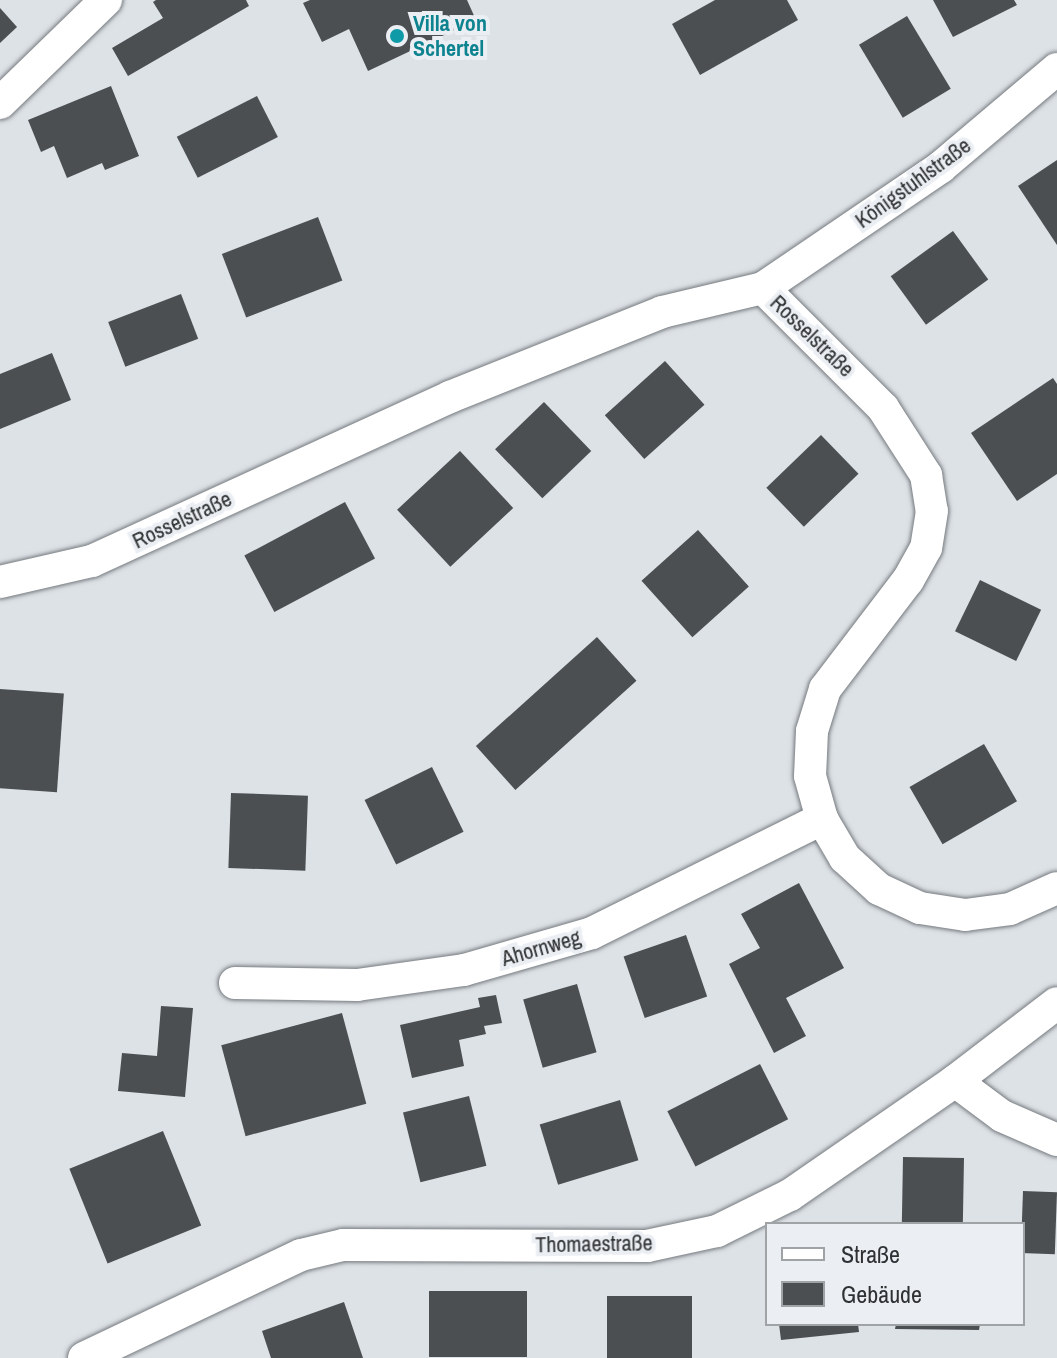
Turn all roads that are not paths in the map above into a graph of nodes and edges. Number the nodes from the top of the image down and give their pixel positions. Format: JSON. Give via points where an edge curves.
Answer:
{"nodes":[{"id":1,"x":106,"y":0,"type":"edge"},
{"id":2,"x":1057,"y":69,"type":"edge"},
{"id":3,"x":0,"y":103,"type":"edge"},
{"id":4,"x":763,"y":288,"type":"junction"},
{"id":5,"x":0,"y":582,"type":"edge"},
{"id":6,"x":822,"y":819,"type":"junction"},
{"id":7,"x":1057,"y":888,"type":"edge"},
{"id":8,"x":235,"y":983,"type":"dead end"},
{"id":9,"x":1057,"y":1003,"type":"edge"},
{"id":10,"x":955,"y":1081,"type":"junction"},
{"id":11,"x":1057,"y":1140,"type":"edge"},
{"id":12,"x":84,"y":1358,"type":"edge"}],
"edges":[{"from":1,"to":3,"type":"street"},
{"from":2,"to":4,"type":"street","name":"Königstuhlstraße","via":[[941,167]]},
{"from":4,"to":5,"type":"street","name":"Rosselstraße","via":[[662,312],[450,397],[92,561]]},
{"from":4,"to":6,"type":"street","name":"Rosselstraße","via":[[883,408],[926,475],[932,511],[926,548],[908,580],[825,689],[812,731],[810,776]]},
{"from":6,"to":7,"type":"street","name":"Rosselstraße","via":[[845,858],[879,889],[920,908],[965,915],[1010,909]]},
{"from":6,"to":8,"type":"street","name":"Ahornweg","via":[[592,933],[464,970],[357,985]]},
{"from":9,"to":10,"type":"street","name":"Thomaestraße"},
{"from":10,"to":11,"type":"street","via":[[1002,1116]]},
{"from":10,"to":12,"type":"street","name":"Thomaestraße","via":[[790,1195],[717,1231],[647,1246],[343,1245],[301,1255]]}]}
